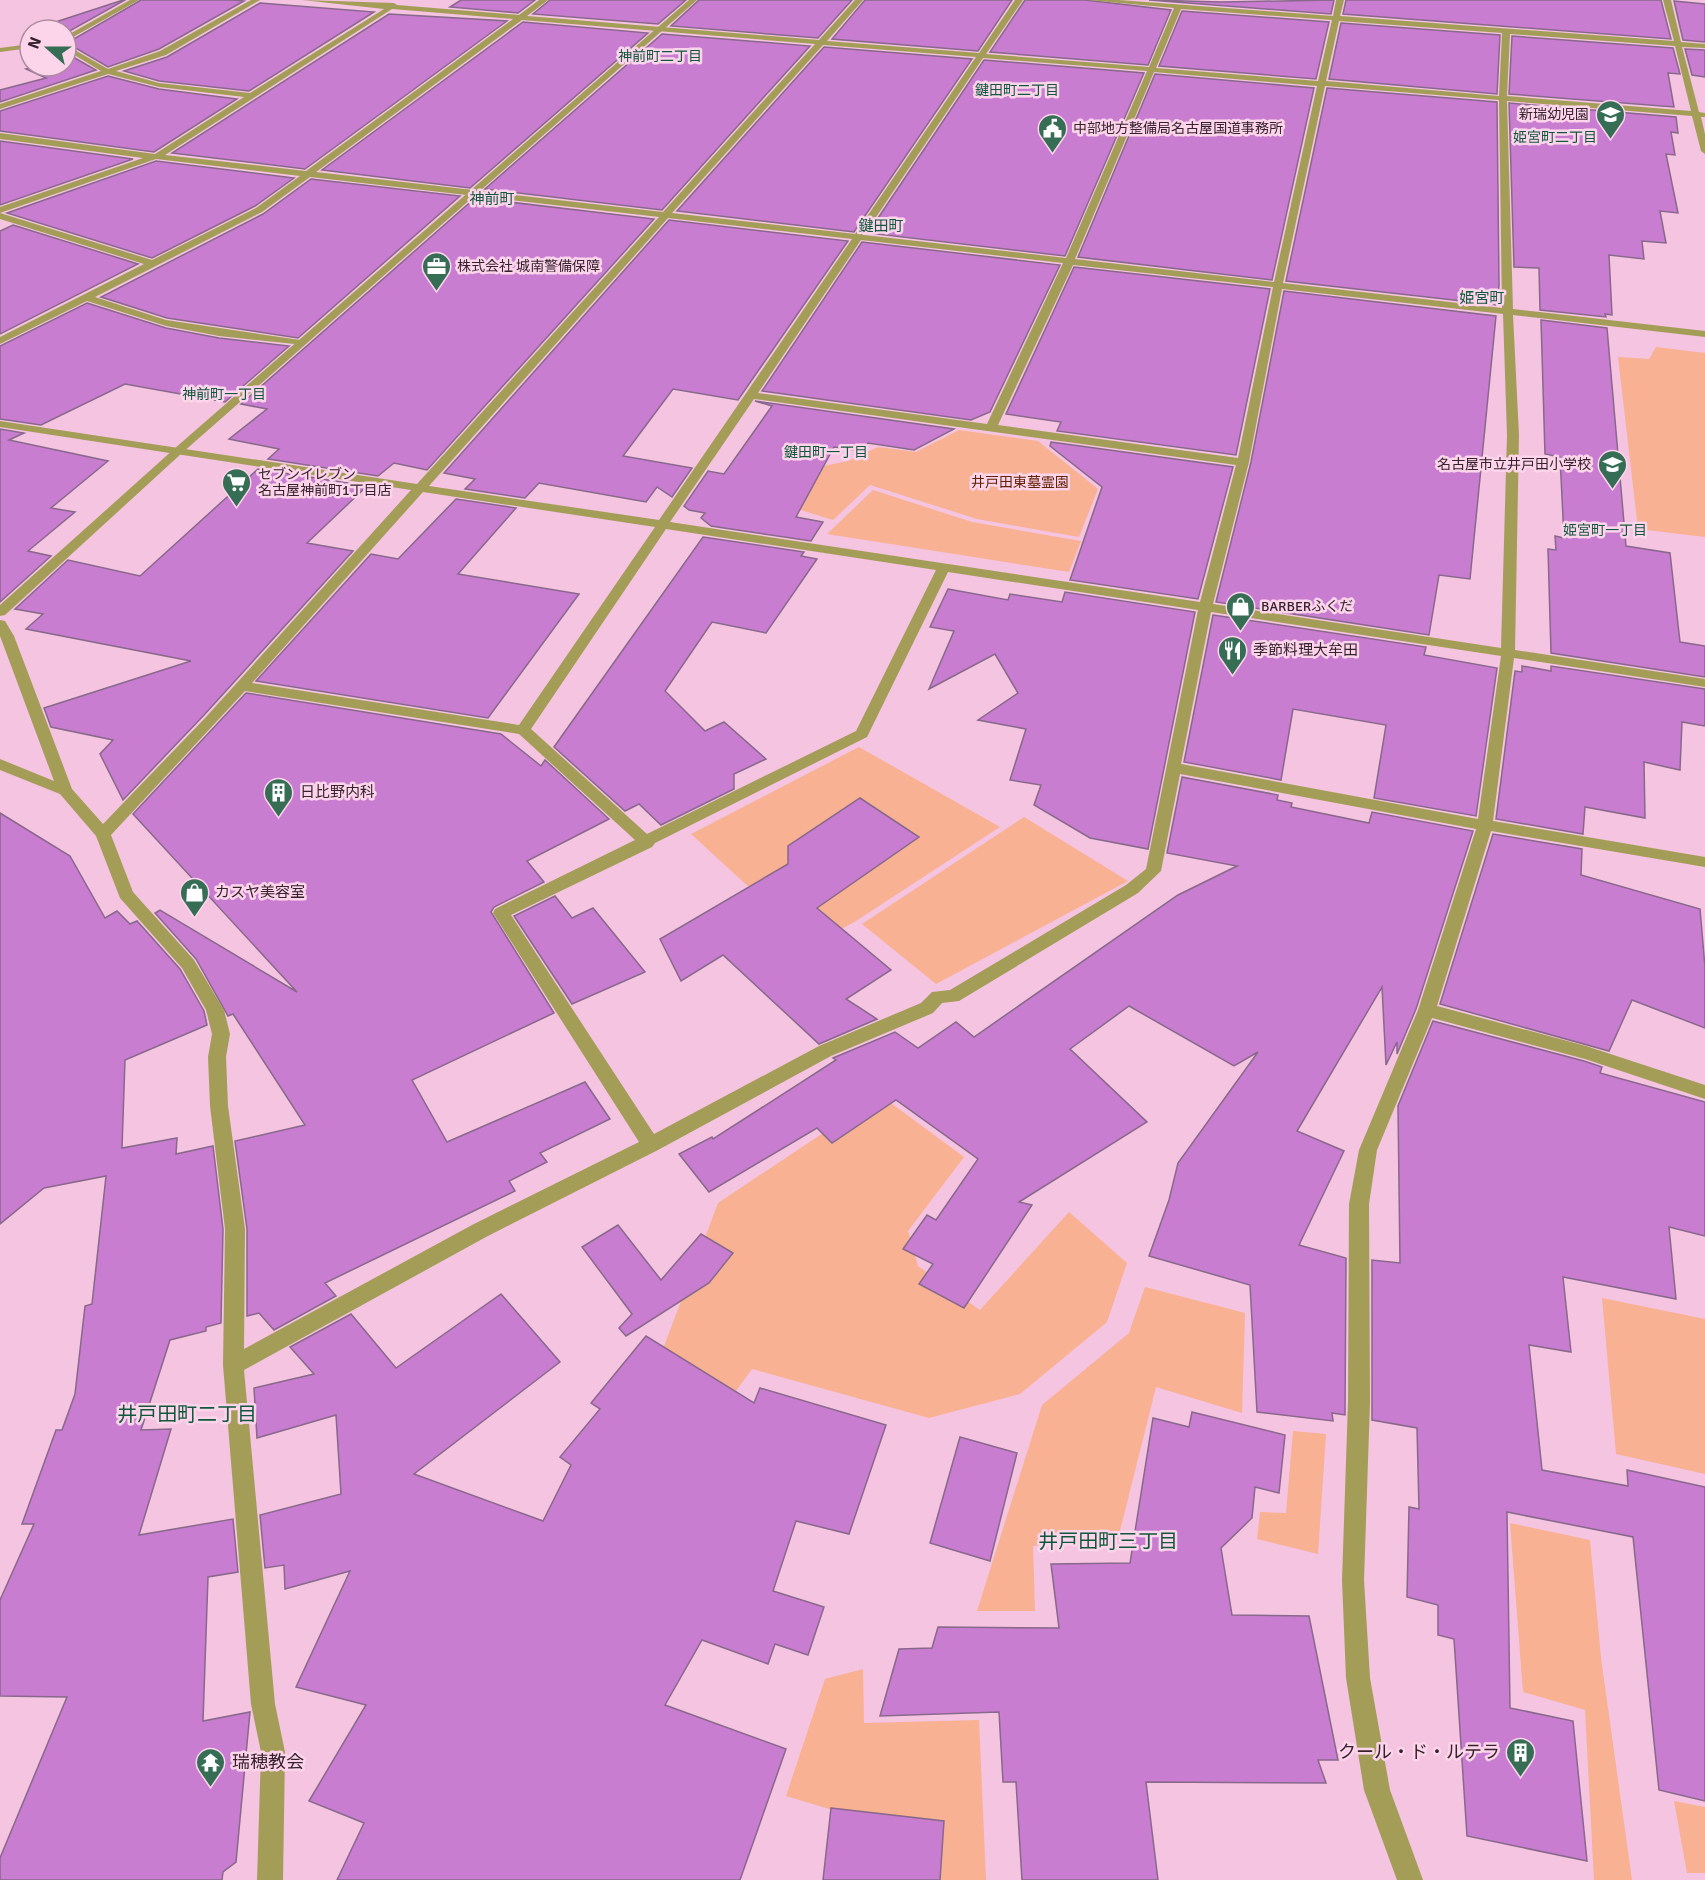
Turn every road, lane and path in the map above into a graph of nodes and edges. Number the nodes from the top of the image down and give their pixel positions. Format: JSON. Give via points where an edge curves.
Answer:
{"nodes":[{"id":1,"x":135,"y":0,"type":"edge"},
{"id":2,"x":256,"y":0,"type":"edge"},
{"id":3,"x":306,"y":0,"type":"edge"},
{"id":4,"x":402,"y":0,"type":"edge"},
{"id":5,"x":544,"y":0,"type":"edge"},
{"id":6,"x":693,"y":0,"type":"edge"},
{"id":7,"x":859,"y":0,"type":"edge"},
{"id":8,"x":1019,"y":0,"type":"edge"},
{"id":9,"x":1091,"y":0,"type":"edge"},
{"id":10,"x":1340,"y":0,"type":"edge"},
{"id":11,"x":1667,"y":0,"type":"edge"},
{"id":12,"x":392,"y":7,"type":"junction"},
{"id":13,"x":1178,"y":7,"type":"junction"},
{"id":14,"x":520,"y":18,"type":"junction"},
{"id":15,"x":1336,"y":18,"type":"junction"},
{"id":16,"x":660,"y":30,"type":"junction"},
{"id":17,"x":78,"y":32,"type":"edge"},
{"id":18,"x":1506,"y":32,"type":"junction"},
{"id":19,"x":821,"y":43,"type":"junction"},
{"id":20,"x":1678,"y":44,"type":"junction"},
{"id":21,"x":1705,"y":46,"type":"edge"},
{"id":22,"x":18,"y":48,"type":"edge"},
{"id":23,"x":0,"y":50,"type":"edge"},
{"id":24,"x":78,"y":54,"type":"edge"},
{"id":25,"x":982,"y":55,"type":"junction"},
{"id":26,"x":1151,"y":69,"type":"junction"},
{"id":27,"x":107,"y":72,"type":"junction"},
{"id":28,"x":1322,"y":84,"type":"junction"},
{"id":29,"x":252,"y":96,"type":"junction"},
{"id":30,"x":1503,"y":98,"type":"junction"},
{"id":31,"x":0,"y":106,"type":"edge"},
{"id":32,"x":1701,"y":114,"type":"edge"},
{"id":33,"x":0,"y":136,"type":"edge"},
{"id":34,"x":1705,"y":151,"type":"edge"},
{"id":35,"x":159,"y":156,"type":"junction"},
{"id":36,"x":308,"y":173,"type":"junction"},
{"id":37,"x":472,"y":193,"type":"junction"},
{"id":38,"x":0,"y":210,"type":"edge"},
{"id":39,"x":666,"y":215,"type":"junction"},
{"id":40,"x":0,"y":216,"type":"edge"},
{"id":41,"x":859,"y":237,"type":"junction"},
{"id":42,"x":1069,"y":262,"type":"junction"},
{"id":43,"x":153,"y":264,"type":"junction"},
{"id":44,"x":1278,"y":285,"type":"junction"},
{"id":45,"x":88,"y":297,"type":"junction"},
{"id":46,"x":1507,"y":312,"type":"junction"},
{"id":47,"x":1705,"y":334,"type":"edge"},
{"id":48,"x":0,"y":341,"type":"edge"},
{"id":49,"x":300,"y":343,"type":"junction"},
{"id":50,"x":750,"y":395,"type":"junction"},
{"id":51,"x":0,"y":424,"type":"edge"},
{"id":52,"x":992,"y":428,"type":"junction"},
{"id":53,"x":178,"y":451,"type":"junction"},
{"id":54,"x":1243,"y":462,"type":"junction"},
{"id":55,"x":419,"y":488,"type":"junction"},
{"id":56,"x":662,"y":523,"type":"junction"},
{"id":57,"x":943,"y":568,"type":"junction"},
{"id":58,"x":1205,"y":608,"type":"junction"},
{"id":59,"x":0,"y":612,"type":"edge"},
{"id":60,"x":0,"y":624,"type":"edge"},
{"id":61,"x":1508,"y":654,"type":"junction"},
{"id":62,"x":1705,"y":684,"type":"edge"},
{"id":63,"x":242,"y":686,"type":"junction"},
{"id":64,"x":523,"y":730,"type":"junction"},
{"id":65,"x":0,"y":764,"type":"edge"},
{"id":66,"x":1175,"y":768,"type":"junction"},
{"id":67,"x":65,"y":791,"type":"junction"},
{"id":68,"x":1485,"y":825,"type":"junction"},
{"id":69,"x":102,"y":834,"type":"junction"},
{"id":70,"x":647,"y":843,"type":"junction"},
{"id":71,"x":1705,"y":862,"type":"edge"},
{"id":72,"x":1427,"y":1010,"type":"junction"},
{"id":73,"x":1705,"y":1092,"type":"edge"},
{"id":74,"x":651,"y":1145,"type":"junction"},
{"id":75,"x":233,"y":1365,"type":"junction"},
{"id":76,"x":270,"y":1880,"type":"edge"},
{"id":77,"x":1410,"y":1880,"type":"edge"}],
"edges":[{"from":1,"to":17,"type":"street"},
{"from":2,"to":27,"type":"street","via":[[163,53]]},
{"from":3,"to":12,"type":"street"},
{"from":4,"to":12,"type":"street"},
{"from":5,"to":14,"type":"street"},
{"from":6,"to":16,"type":"street"},
{"from":7,"to":19,"type":"street"},
{"from":8,"to":25,"type":"street"},
{"from":9,"to":13,"type":"street"},
{"from":10,"to":15,"type":"street"},
{"from":11,"to":20,"type":"street"},
{"from":12,"to":14,"type":"street"},
{"from":12,"to":29,"type":"street"},
{"from":13,"to":15,"type":"street"},
{"from":13,"to":26,"type":"street"},
{"from":14,"to":16,"type":"street"},
{"from":14,"to":36,"type":"street"},
{"from":15,"to":18,"type":"street"},
{"from":15,"to":28,"type":"street"},
{"from":16,"to":19,"type":"street"},
{"from":16,"to":37,"type":"street"},
{"from":18,"to":20,"type":"street"},
{"from":18,"to":30,"type":"street"},
{"from":19,"to":25,"type":"street"},
{"from":19,"to":39,"type":"street"},
{"from":20,"to":21,"type":"street"},
{"from":20,"to":32,"type":"street"},
{"from":22,"to":23,"type":"street"},
{"from":24,"to":27,"type":"street"},
{"from":25,"to":26,"type":"street"},
{"from":25,"to":41,"type":"street"},
{"from":26,"to":28,"type":"street"},
{"from":26,"to":42,"type":"street"},
{"from":27,"to":29,"type":"street","via":[[159,85]]},
{"from":27,"to":31,"type":"street"},
{"from":28,"to":30,"type":"street"},
{"from":28,"to":44,"type":"street"},
{"from":29,"to":35,"type":"street"},
{"from":30,"to":32,"type":"street"},
{"from":30,"to":46,"type":"street"},
{"from":32,"to":34,"type":"street"},
{"from":33,"to":35,"type":"street"},
{"from":35,"to":36,"type":"street"},
{"from":35,"to":38,"type":"street"},
{"from":36,"to":37,"type":"street"},
{"from":36,"to":43,"type":"street","via":[[259,210]]},
{"from":37,"to":39,"type":"street"},
{"from":37,"to":49,"type":"street"},
{"from":39,"to":41,"type":"street"},
{"from":39,"to":55,"type":"street"},
{"from":40,"to":43,"type":"street"},
{"from":41,"to":42,"type":"street"},
{"from":41,"to":50,"type":"street"},
{"from":42,"to":44,"type":"street"},
{"from":42,"to":52,"type":"street"},
{"from":43,"to":45,"type":"street"},
{"from":44,"to":46,"type":"street"},
{"from":44,"to":54,"type":"street"},
{"from":45,"to":48,"type":"street"},
{"from":45,"to":49,"type":"street","via":[[169,324]]},
{"from":46,"to":47,"type":"street"},
{"from":46,"to":61,"type":"street","via":[[1513,435]]},
{"from":49,"to":53,"type":"street"},
{"from":50,"to":52,"type":"street"},
{"from":50,"to":56,"type":"street"},
{"from":51,"to":53,"type":"street"},
{"from":52,"to":54,"type":"street"},
{"from":53,"to":55,"type":"street"},
{"from":53,"to":59,"type":"street"},
{"from":54,"to":58,"type":"street"},
{"from":55,"to":56,"type":"street"},
{"from":55,"to":63,"type":"street"},
{"from":56,"to":57,"type":"street"},
{"from":56,"to":64,"type":"street"},
{"from":57,"to":58,"type":"street"},
{"from":57,"to":70,"type":"street","via":[[862,734]]},
{"from":58,"to":61,"type":"street"},
{"from":58,"to":66,"type":"street"},
{"from":60,"to":67,"type":"street"},
{"from":61,"to":62,"type":"street"},
{"from":61,"to":68,"type":"street"},
{"from":63,"to":64,"type":"street"},
{"from":63,"to":69,"type":"street"},
{"from":64,"to":70,"type":"street"},
{"from":65,"to":67,"type":"street"},
{"from":66,"to":68,"type":"street"},
{"from":66,"to":74,"type":"street","via":[[1153,870],[1132,889],[953,997],[938,996],[927,1008],[825,1051]]},
{"from":67,"to":69,"type":"street"},
{"from":68,"to":71,"type":"street"},
{"from":68,"to":72,"type":"street"},
{"from":69,"to":75,"type":"street","via":[[126,894],[188,963],[215,1010],[219,1026],[219,1107],[235,1229]]},
{"from":70,"to":74,"type":"street","via":[[501,913]]},
{"from":72,"to":73,"type":"street","via":[[1586,1053]]},
{"from":72,"to":77,"type":"street","via":[[1368,1150],[1358,1233],[1359,1402],[1353,1580],[1358,1678],[1377,1791]]},
{"from":74,"to":75,"type":"street","via":[[478,1231]]},
{"from":75,"to":76,"type":"street","via":[[263,1704],[273,1752]]}]}
